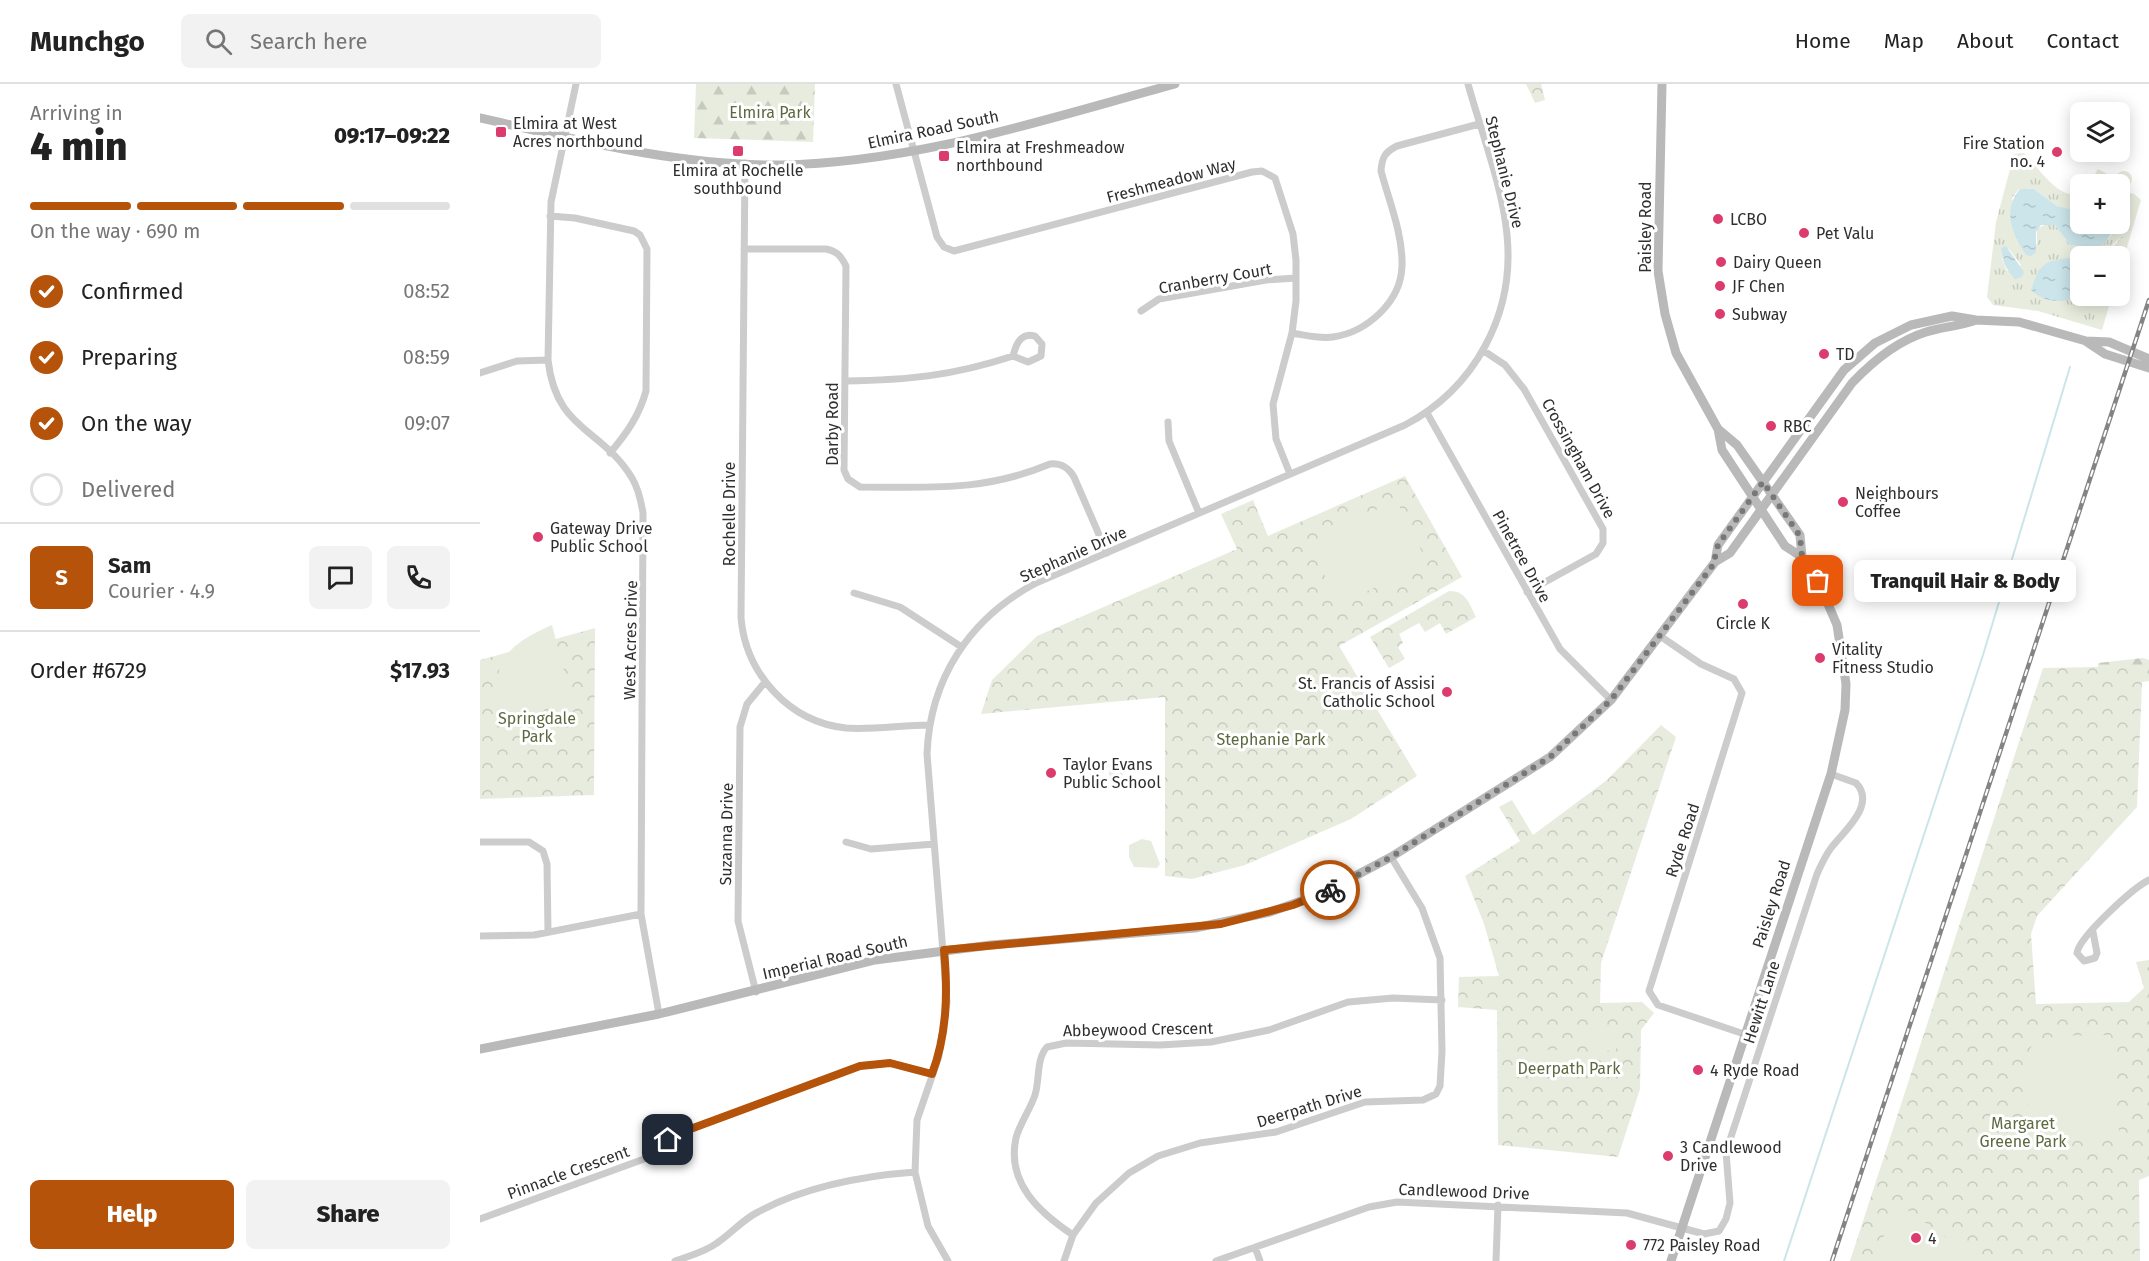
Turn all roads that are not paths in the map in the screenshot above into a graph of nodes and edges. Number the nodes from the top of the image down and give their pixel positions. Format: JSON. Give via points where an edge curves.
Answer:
{"nodes":[{"id":1,"x":576,"y":84,"type":"edge"},
{"id":2,"x":896,"y":84,"type":"edge"},
{"id":3,"x":1175,"y":84,"type":"edge"},
{"id":4,"x":1468,"y":84,"type":"edge"},
{"id":5,"x":1662,"y":84,"type":"edge"},
{"id":6,"x":480,"y":118,"type":"edge"},
{"id":7,"x":1479,"y":124,"type":"junction"},
{"id":8,"x":565,"y":137,"type":"junction"},
{"id":9,"x":914,"y":152,"type":"junction"},
{"id":10,"x":745,"y":163,"type":"junction"},
{"id":11,"x":550,"y":216,"type":"junction"},
{"id":12,"x":744,"y":249,"type":"junction"},
{"id":13,"x":1296,"y":278,"type":"junction"},
{"id":14,"x":1141,"y":312,"type":"dead end"},
{"id":15,"x":1976,"y":320,"type":"junction"},
{"id":16,"x":1292,"y":333,"type":"junction"},
{"id":17,"x":2085,"y":341,"type":"junction"},
{"id":18,"x":1484,"y":351,"type":"junction"},
{"id":19,"x":1013,"y":356,"type":"junction"},
{"id":20,"x":2149,"y":359,"type":"edge"},
{"id":21,"x":548,"y":360,"type":"junction"},
{"id":22,"x":2149,"y":368,"type":"edge"},
{"id":23,"x":480,"y":373,"type":"edge"},
{"id":24,"x":845,"y":381,"type":"junction"},
{"id":25,"x":1426,"y":413,"type":"junction"},
{"id":26,"x":1168,"y":423,"type":"dead end"},
{"id":27,"x":1718,"y":429,"type":"junction"},
{"id":28,"x":610,"y":453,"type":"junction"},
{"id":29,"x":1290,"y":474,"type":"junction"},
{"id":30,"x":1763,"y":482,"type":"junction"},
{"id":31,"x":1773,"y":495,"type":"junction"},
{"id":32,"x":1752,"y":497,"type":"junction"},
{"id":33,"x":1761,"y":511,"type":"junction"},
{"id":34,"x":1199,"y":513,"type":"junction"},
{"id":35,"x":1107,"y":553,"type":"junction"},
{"id":36,"x":1802,"y":557,"type":"junction"},
{"id":37,"x":1715,"y":562,"type":"junction"},
{"id":38,"x":1527,"y":592,"type":"junction"},
{"id":39,"x":854,"y":593,"type":"dead end"},
{"id":40,"x":1660,"y":636,"type":"junction"},
{"id":41,"x":960,"y":646,"type":"junction"},
{"id":42,"x":765,"y":682,"type":"junction"},
{"id":43,"x":1611,"y":700,"type":"junction"},
{"id":44,"x":929,"y":725,"type":"junction"},
{"id":45,"x":1830,"y":774,"type":"junction"},
{"id":46,"x":480,"y":842,"type":"edge"},
{"id":47,"x":846,"y":842,"type":"dead end"},
{"id":48,"x":934,"y":844,"type":"junction"},
{"id":49,"x":1391,"y":857,"type":"junction"},
{"id":50,"x":2149,"y":880,"type":"edge"},
{"id":51,"x":641,"y":914,"type":"junction"},
{"id":52,"x":548,"y":932,"type":"junction"},
{"id":53,"x":2093,"y":932,"type":"dead end"},
{"id":54,"x":480,"y":936,"type":"edge"},
{"id":55,"x":944,"y":950,"type":"junction"},
{"id":56,"x":756,"y":992,"type":"junction"},
{"id":57,"x":1442,"y":1000,"type":"junction"},
{"id":58,"x":658,"y":1014,"type":"junction"},
{"id":59,"x":1744,"y":1034,"type":"junction"},
{"id":60,"x":480,"y":1049,"type":"edge"},
{"id":61,"x":932,"y":1074,"type":"junction"},
{"id":62,"x":915,"y":1172,"type":"junction"},
{"id":63,"x":1498,"y":1205,"type":"junction"},
{"id":64,"x":480,"y":1219,"type":"edge"},
{"id":65,"x":1682,"y":1228,"type":"junction"},
{"id":66,"x":1073,"y":1235,"type":"junction"},
{"id":67,"x":1255,"y":1247,"type":"junction"},
{"id":68,"x":675,"y":1261,"type":"edge"},
{"id":69,"x":948,"y":1261,"type":"edge"},
{"id":70,"x":1064,"y":1261,"type":"edge"},
{"id":71,"x":1216,"y":1261,"type":"edge"},
{"id":72,"x":1260,"y":1261,"type":"edge"},
{"id":73,"x":1496,"y":1261,"type":"edge"},
{"id":74,"x":1671,"y":1261,"type":"edge"}],
"edges":[{"from":1,"to":8,"type":"street","name":"West Acres Drive"},
{"from":2,"to":9,"type":"street","name":"Freshmeadow Way"},
{"from":3,"to":9,"type":"street","name":"Elmira Road South"},
{"from":4,"to":7,"type":"street","name":"Stephanie Drive"},
{"from":5,"to":27,"type":"street","name":"Paisley Road","via":[[1658,271],[1676,353]]},
{"from":6,"to":8,"type":"street","name":"Elmira Road South"},
{"from":7,"to":16,"type":"street","via":[[1397,146],[1382,159],[1381,171],[1401,245],[1402,269],[1394,295],[1379,314],[1361,328],[1332,337]]},
{"from":7,"to":18,"type":"street","name":"Stephanie Drive","via":[[1501,205],[1508,260],[1507,288]]},
{"from":8,"to":10,"type":"street","name":"Elmira Road South","via":[[678,158]]},
{"from":8,"to":11,"type":"street","name":"West Acres Drive"},
{"from":9,"to":10,"type":"street","name":"Elmira Road South","via":[[837,162]]},
{"from":9,"to":13,"type":"street","name":"Freshmeadow Way","via":[[937,237],[954,251],[1252,172],[1270,174],[1279,183],[1293,234]]},
{"from":10,"to":12,"type":"street","name":"Rochelle Drive"},
{"from":11,"to":21,"type":"street","name":"West Acres Drive"},
{"from":11,"to":28,"type":"street","via":[[634,231],[647,249],[646,390],[640,412]]},
{"from":12,"to":24,"type":"street","name":"Darby Road","via":[[826,249],[842,257],[846,266]]},
{"from":12,"to":42,"type":"street","name":"Rochelle Drive","via":[[741,618],[748,651]]},
{"from":13,"to":14,"type":"street","name":"Cranberry Court","via":[[1159,299]]},
{"from":13,"to":16,"type":"street","name":"Freshmeadow Way"},
{"from":15,"to":17,"type":"street","name":"Imperial Road South","via":[[2019,322]]},
{"from":15,"to":30,"type":"street","name":"Imperial Road South","via":[[1952,316],[1924,322],[1869,348],[1829,387]]},
{"from":15,"to":31,"type":"street","name":"Imperial Road South","via":[[1925,332],[1870,364],[1852,383]]},
{"from":16,"to":29,"type":"street","name":"Freshmeadow Way","via":[[1273,404],[1276,439]]},
{"from":17,"to":20,"type":"street","name":"Imperial Road South","via":[[2109,342]]},
{"from":17,"to":22,"type":"street","name":"Imperial Road South","via":[[2105,354]]},
{"from":18,"to":25,"type":"street","name":"Stephanie Drive","via":[[1470,372]]},
{"from":18,"to":38,"type":"street","name":"Crossingham Drive","via":[[1505,365],[1524,389],[1603,529],[1603,543],[1596,554]]},
{"from":19,"to":19,"type":"street","via":[[1036,361],[1041,356],[1042,344],[1035,336],[1025,336]]},
{"from":19,"to":24,"type":"street","via":[[970,370],[924,378]]},
{"from":21,"to":23,"type":"street","via":[[517,361]]},
{"from":21,"to":28,"type":"street","name":"West Acres Drive","via":[[561,406],[573,422]]},
{"from":24,"to":35,"type":"street","name":"Darby Road","via":[[844,470],[853,484],[964,488],[1058,464],[1074,477]]},
{"from":25,"to":29,"type":"street","name":"Stephanie Drive"},
{"from":25,"to":38,"type":"street","name":"Pinetree Drive"},
{"from":26,"to":34,"type":"street","via":[[1169,441]]},
{"from":27,"to":30,"type":"street","name":"Paisley Road","via":[[1737,445]]},
{"from":27,"to":32,"type":"street","name":"Paisley Road","via":[[1722,450]]},
{"from":28,"to":51,"type":"street","name":"West Acres Drive","via":[[633,479],[643,513]]},
{"from":29,"to":34,"type":"street","name":"Stephanie Drive"},
{"from":30,"to":31,"type":"street","name":"Paisley Road"},
{"from":30,"to":32,"type":"street","name":"Imperial Road South"},
{"from":31,"to":33,"type":"street","name":"Imperial Road South"},
{"from":31,"to":36,"type":"street","name":"Paisley Road","via":[[1800,536]]},
{"from":32,"to":33,"type":"street","name":"Paisley Road"},
{"from":32,"to":37,"type":"street","name":"Imperial Road South","via":[[1718,545]]},
{"from":33,"to":36,"type":"street","name":"Paisley Road","via":[[1785,546]]},
{"from":33,"to":37,"type":"street","name":"Imperial Road South","via":[[1730,553]]},
{"from":34,"to":35,"type":"street","name":"Stephanie Drive"},
{"from":35,"to":41,"type":"street","name":"Stephanie Drive","via":[[1013,596],[987,616]]},
{"from":36,"to":45,"type":"street","name":"Paisley Road","via":[[1828,601],[1843,653],[1845,710]]},
{"from":37,"to":40,"type":"street","name":"Imperial Road South"},
{"from":38,"to":43,"type":"street","name":"Pinetree Drive","via":[[1560,649]]},
{"from":39,"to":41,"type":"street","via":[[900,607]]},
{"from":40,"to":43,"type":"street","name":"Imperial Road South"},
{"from":40,"to":59,"type":"street","name":"Ryde Road","via":[[1701,664],[1734,679],[1742,693],[1649,991],[1658,1005]]},
{"from":41,"to":44,"type":"street","name":"Stephanie Drive","via":[[942,680]]},
{"from":42,"to":44,"type":"street","name":"Rochelle Drive","via":[[798,711],[829,724],[857,728]]},
{"from":42,"to":56,"type":"street","name":"Suzanna Drive","via":[[747,704],[740,727],[738,921]]},
{"from":43,"to":49,"type":"street","name":"Imperial Road South","via":[[1550,757]]},
{"from":44,"to":48,"type":"street","name":"Stephanie Drive","via":[[927,754]]},
{"from":45,"to":59,"type":"street","name":"Paisley Road"},
{"from":45,"to":65,"type":"street","name":"Hewitt Lane","via":[[1856,783],[1863,795],[1861,804],[1851,825],[1821,863],[1736,1121],[1726,1152],[1730,1203],[1726,1219],[1719,1231],[1712,1234]]},
{"from":46,"to":52,"type":"street","via":[[529,843],[543,850],[548,864]]},
{"from":47,"to":48,"type":"street","via":[[871,849]]},
{"from":48,"to":55,"type":"street","name":"Stephanie Drive"},
{"from":49,"to":55,"type":"street","name":"Imperial Road South","via":[[1321,894],[1221,924]]},
{"from":49,"to":57,"type":"street","name":"Deerpath Drive","via":[[1434,936],[1440,958]]},
{"from":50,"to":53,"type":"street","via":[[2131,891]]},
{"from":51,"to":52,"type":"street"},
{"from":51,"to":58,"type":"street","name":"West Acres Drive"},
{"from":52,"to":54,"type":"street"},
{"from":55,"to":56,"type":"street","name":"Imperial Road South","via":[[875,960]]},
{"from":55,"to":61,"type":"street","name":"Stephanie Drive","via":[[944,1030]]},
{"from":56,"to":58,"type":"street","name":"Imperial Road South"},
{"from":57,"to":66,"type":"street","name":"Deerpath Drive","via":[[1440,1086],[1430,1098],[1365,1102],[1276,1132],[1200,1143],[1158,1156],[1113,1186]]},
{"from":57,"to":66,"type":"street","name":"Abbeywood Crescent","via":[[1393,998],[1348,1002],[1269,1030],[1211,1042],[1066,1043],[1047,1047],[1040,1059],[1035,1096],[1017,1137],[1015,1161],[1032,1202]]},
{"from":58,"to":60,"type":"street","name":"Imperial Road South"},
{"from":59,"to":65,"type":"street","name":"Paisley Road"},
{"from":61,"to":62,"type":"street","name":"Stephanie Drive","via":[[917,1120]]},
{"from":61,"to":64,"type":"street","name":"Pinnacle Crescent","via":[[890,1063],[860,1066],[685,1131],[644,1159]]},
{"from":62,"to":68,"type":"street","via":[[868,1175],[768,1207],[716,1244]]},
{"from":62,"to":69,"type":"street","name":"Stephanie Drive","via":[[928,1226]]},
{"from":63,"to":65,"type":"street","name":"Candlewood Drive","via":[[1641,1214]]},
{"from":63,"to":67,"type":"street","name":"Candlewood Drive","via":[[1383,1204]]},
{"from":63,"to":73,"type":"street"},
{"from":65,"to":74,"type":"street","name":"Paisley Road"},
{"from":66,"to":70,"type":"street","name":"Deerpath Drive"},
{"from":67,"to":71,"type":"street","name":"Candlewood Drive"},
{"from":67,"to":72,"type":"street"}]}
